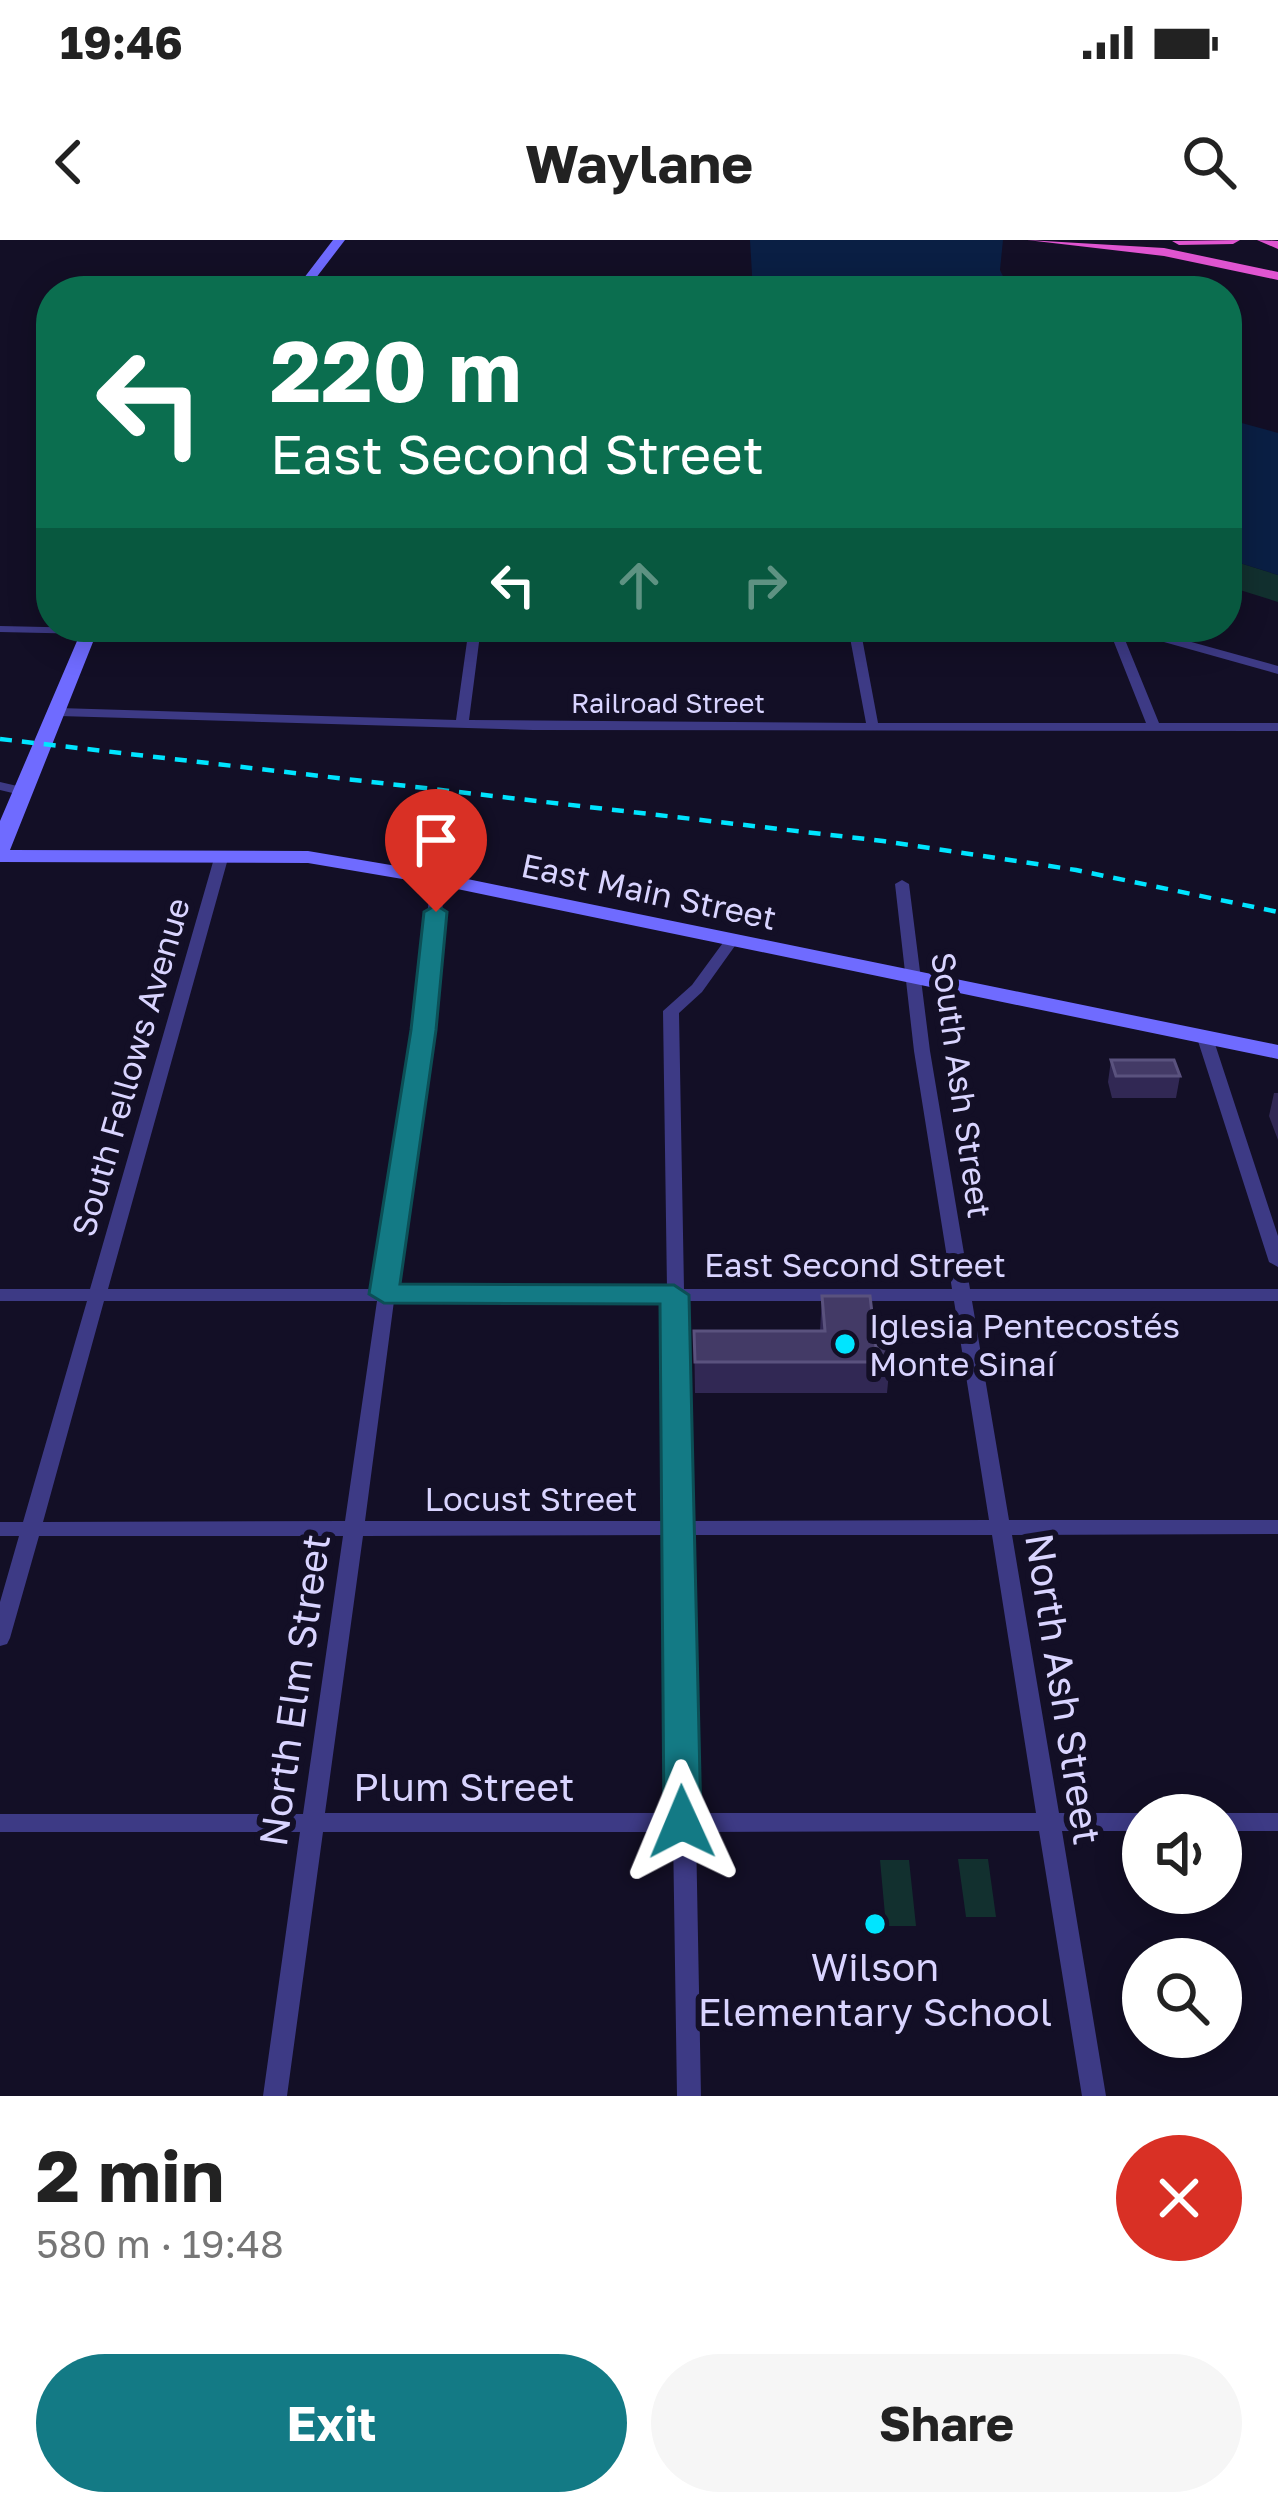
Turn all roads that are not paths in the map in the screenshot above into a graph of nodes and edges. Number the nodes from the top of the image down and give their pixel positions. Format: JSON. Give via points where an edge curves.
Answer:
{"nodes":[{"id":1,"x":339,"y":240,"type":"edge"},
{"id":2,"x":1034,"y":240,"type":"edge"},
{"id":3,"x":1138,"y":240,"type":"edge"},
{"id":4,"x":1264,"y":240,"type":"edge"},
{"id":5,"x":1051,"y":241,"type":"edge"},
{"id":6,"x":1234,"y":246,"type":"edge"},
{"id":7,"x":1278,"y":248,"type":"edge"},
{"id":8,"x":1278,"y":272,"type":"edge"},
{"id":9,"x":311,"y":276,"type":"edge"},
{"id":10,"x":0,"y":629,"type":"edge"},
{"id":11,"x":36,"y":629,"type":"edge"},
{"id":12,"x":86,"y":642,"type":"edge"},
{"id":13,"x":473,"y":642,"type":"edge"},
{"id":14,"x":857,"y":642,"type":"edge"},
{"id":15,"x":1120,"y":642,"type":"edge"},
{"id":16,"x":1178,"y":642,"type":"edge"},
{"id":17,"x":1278,"y":670,"type":"edge"},
{"id":18,"x":59,"y":712,"type":"junction"},
{"id":19,"x":462,"y":725,"type":"junction"},
{"id":20,"x":873,"y":727,"type":"junction"},
{"id":21,"x":1154,"y":727,"type":"junction"},
{"id":22,"x":1278,"y":727,"type":"edge"},
{"id":23,"x":0,"y":786,"type":"edge"},
{"id":24,"x":21,"y":790,"type":"junction"},
{"id":25,"x":0,"y":853,"type":"edge"},
{"id":26,"x":222,"y":855,"type":"junction"},
{"id":27,"x":438,"y":879,"type":"junction"},
{"id":28,"x":902,"y":884,"type":"dead end"},
{"id":29,"x":730,"y":943,"type":"junction"},
{"id":30,"x":917,"y":981,"type":"junction"},
{"id":31,"x":1205,"y":1038,"type":"junction"},
{"id":32,"x":1278,"y":1052,"type":"edge"},
{"id":33,"x":1278,"y":1262,"type":"edge"},
{"id":34,"x":384,"y":1294,"type":"junction"},
{"id":35,"x":963,"y":1294,"type":"junction"},
{"id":36,"x":0,"y":1295,"type":"edge"},
{"id":37,"x":95,"y":1295,"type":"junction"},
{"id":38,"x":674,"y":1295,"type":"junction"},
{"id":39,"x":1278,"y":1295,"type":"edge"},
{"id":40,"x":1278,"y":1527,"type":"edge"},
{"id":41,"x":352,"y":1528,"type":"junction"},
{"id":42,"x":676,"y":1528,"type":"junction"},
{"id":43,"x":1001,"y":1528,"type":"junction"},
{"id":44,"x":0,"y":1529,"type":"edge"},
{"id":45,"x":30,"y":1529,"type":"junction"},
{"id":46,"x":0,"y":1638,"type":"edge"},
{"id":47,"x":312,"y":1822,"type":"junction"},
{"id":48,"x":682,"y":1822,"type":"junction"},
{"id":49,"x":1049,"y":1822,"type":"junction"},
{"id":50,"x":1122,"y":1822,"type":"edge"},
{"id":51,"x":1242,"y":1822,"type":"edge"},
{"id":52,"x":1278,"y":1822,"type":"edge"},
{"id":53,"x":0,"y":1823,"type":"edge"},
{"id":54,"x":275,"y":2096,"type":"edge"},
{"id":55,"x":689,"y":2096,"type":"edge"},
{"id":56,"x":1094,"y":2096,"type":"edge"}],
"edges":[{"from":1,"to":9,"type":"main road"},
{"from":2,"to":5,"type":"highway"},
{"from":3,"to":6,"type":"highway"},
{"from":4,"to":7,"type":"highway"},
{"from":5,"to":6,"type":"highway"},
{"from":5,"to":8,"type":"highway"},
{"from":6,"to":7,"type":"highway"},
{"from":6,"to":8,"type":"highway"},
{"from":10,"to":11,"type":"street"},
{"from":12,"to":18,"type":"main road"},
{"from":13,"to":19,"type":"street"},
{"from":14,"to":20,"type":"street"},
{"from":15,"to":21,"type":"street"},
{"from":16,"to":17,"type":"street"},
{"from":18,"to":19,"type":"street","name":"Railroad Street"},
{"from":18,"to":24,"type":"main road"},
{"from":19,"to":20,"type":"street","name":"Railroad Street"},
{"from":20,"to":21,"type":"street","name":"Railroad Street"},
{"from":21,"to":22,"type":"street","name":"Railroad Street"},
{"from":23,"to":24,"type":"street"},
{"from":24,"to":25,"type":"main road"},
{"from":25,"to":26,"type":"main road","name":"East Main Street"},
{"from":26,"to":27,"type":"main road","name":"East Main Street","via":[[308,857]]},
{"from":26,"to":37,"type":"street","name":"South Fellows Avenue"},
{"from":27,"to":29,"type":"main road","name":"East Main Street"},
{"from":27,"to":34,"type":"street","name":"North Elm Street"},
{"from":28,"to":30,"type":"street","name":"South Ash Street"},
{"from":29,"to":30,"type":"main road","name":"East Main Street"},
{"from":29,"to":38,"type":"street","via":[[700,989],[671,1011]]},
{"from":30,"to":31,"type":"main road","name":"East Main Street"},
{"from":30,"to":35,"type":"street","name":"South Ash Street"},
{"from":31,"to":32,"type":"main road","name":"East Main Street"},
{"from":31,"to":33,"type":"street"},
{"from":34,"to":37,"type":"street","name":"East Second Street"},
{"from":34,"to":38,"type":"street","name":"East Second Street"},
{"from":34,"to":41,"type":"street","name":"North Elm Street"},
{"from":35,"to":38,"type":"street","name":"East Second Street"},
{"from":35,"to":39,"type":"street","name":"East Second Street"},
{"from":35,"to":43,"type":"street","name":"North Ash Street"},
{"from":36,"to":37,"type":"street","name":"East Second Street"},
{"from":37,"to":45,"type":"street","name":"South Fellows Avenue"},
{"from":38,"to":42,"type":"street"},
{"from":40,"to":43,"type":"street","name":"Locust Street"},
{"from":41,"to":42,"type":"street","name":"Locust Street"},
{"from":41,"to":45,"type":"street","name":"Locust Street"},
{"from":41,"to":47,"type":"street","name":"North Elm Street"},
{"from":42,"to":43,"type":"street","name":"Locust Street"},
{"from":42,"to":48,"type":"street"},
{"from":43,"to":49,"type":"street","name":"North Ash Street"},
{"from":44,"to":45,"type":"street","name":"Locust Street"},
{"from":45,"to":46,"type":"street","name":"South Fellows Avenue"},
{"from":47,"to":48,"type":"street","name":"Plum Street"},
{"from":47,"to":53,"type":"street","name":"Plum Street"},
{"from":47,"to":54,"type":"street","name":"North Elm Street"},
{"from":48,"to":49,"type":"street","name":"Plum Street"},
{"from":48,"to":55,"type":"street"},
{"from":49,"to":50,"type":"street","name":"Plum Street"},
{"from":49,"to":56,"type":"street","name":"North Ash Street"},
{"from":51,"to":52,"type":"street"}]}
